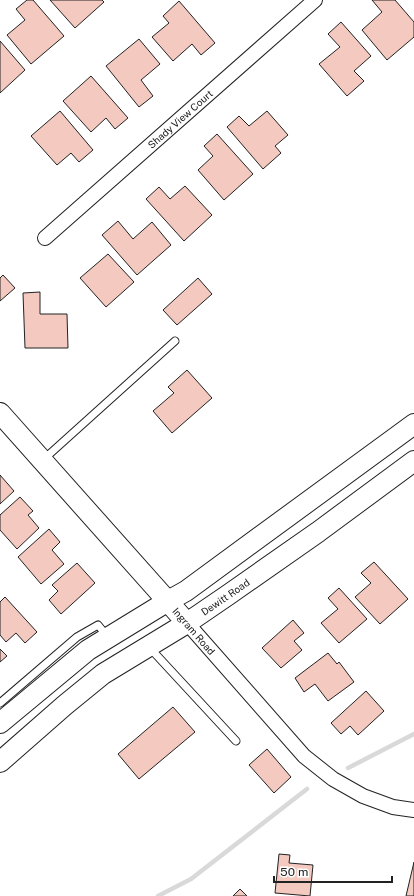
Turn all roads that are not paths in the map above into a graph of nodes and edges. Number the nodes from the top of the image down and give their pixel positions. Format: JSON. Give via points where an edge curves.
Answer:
{"nodes":[{"id":1,"x":315,"y":0,"type":"edge"},
{"id":2,"x":45,"y":238,"type":"dead end"},
{"id":3,"x":175,"y":341,"type":"dead end"},
{"id":4,"x":1,"y":416,"type":"edge"},
{"id":5,"x":414,"y":424,"type":"edge"},
{"id":6,"x":42,"y":460,"type":"junction"},
{"id":7,"x":414,"y":461,"type":"edge"},
{"id":8,"x":168,"y":601,"type":"junction"},
{"id":9,"x":187,"y":623,"type":"junction"},
{"id":10,"x":109,"y":637,"type":"junction"},
{"id":11,"x":149,"y":647,"type":"junction"},
{"id":12,"x":126,"y":660,"type":"junction"},
{"id":13,"x":0,"y":703,"type":"edge"},
{"id":14,"x":0,"y":723,"type":"edge"},
{"id":15,"x":236,"y":741,"type":"dead end"},
{"id":16,"x":0,"y":762,"type":"edge"},
{"id":17,"x":414,"y":810,"type":"edge"}],
"edges":[{"from":1,"to":2,"type":"street","name":"Shady View Court"},
{"from":3,"to":6,"type":"lane"},
{"from":4,"to":6,"type":"main road","name":"Ingram Road"},
{"from":5,"to":8,"type":"main road","via":[[186,591]]},
{"from":6,"to":8,"type":"main road","name":"Ingram Road"},
{"from":7,"to":9,"type":"main road","name":"Dewitt Road","via":[[318,532]]},
{"from":8,"to":9,"type":"main road","name":"Ingram Road"},
{"from":8,"to":10,"type":"main road"},
{"from":9,"to":11,"type":"main road","name":"Dewitt Road"},
{"from":9,"to":17,"type":"street","name":"Ingram Road","via":[[304,756],[333,779],[363,796]]},
{"from":10,"to":12,"type":"main road"},
{"from":10,"to":13,"type":"lane","via":[[98,625],[76,637]]},
{"from":10,"to":14,"type":"main road","via":[[88,650]]},
{"from":11,"to":12,"type":"main road","name":"Dewitt Road"},
{"from":11,"to":15,"type":"lane"},
{"from":12,"to":16,"type":"main road","name":"Dewitt Road","via":[[103,674]]}]}
